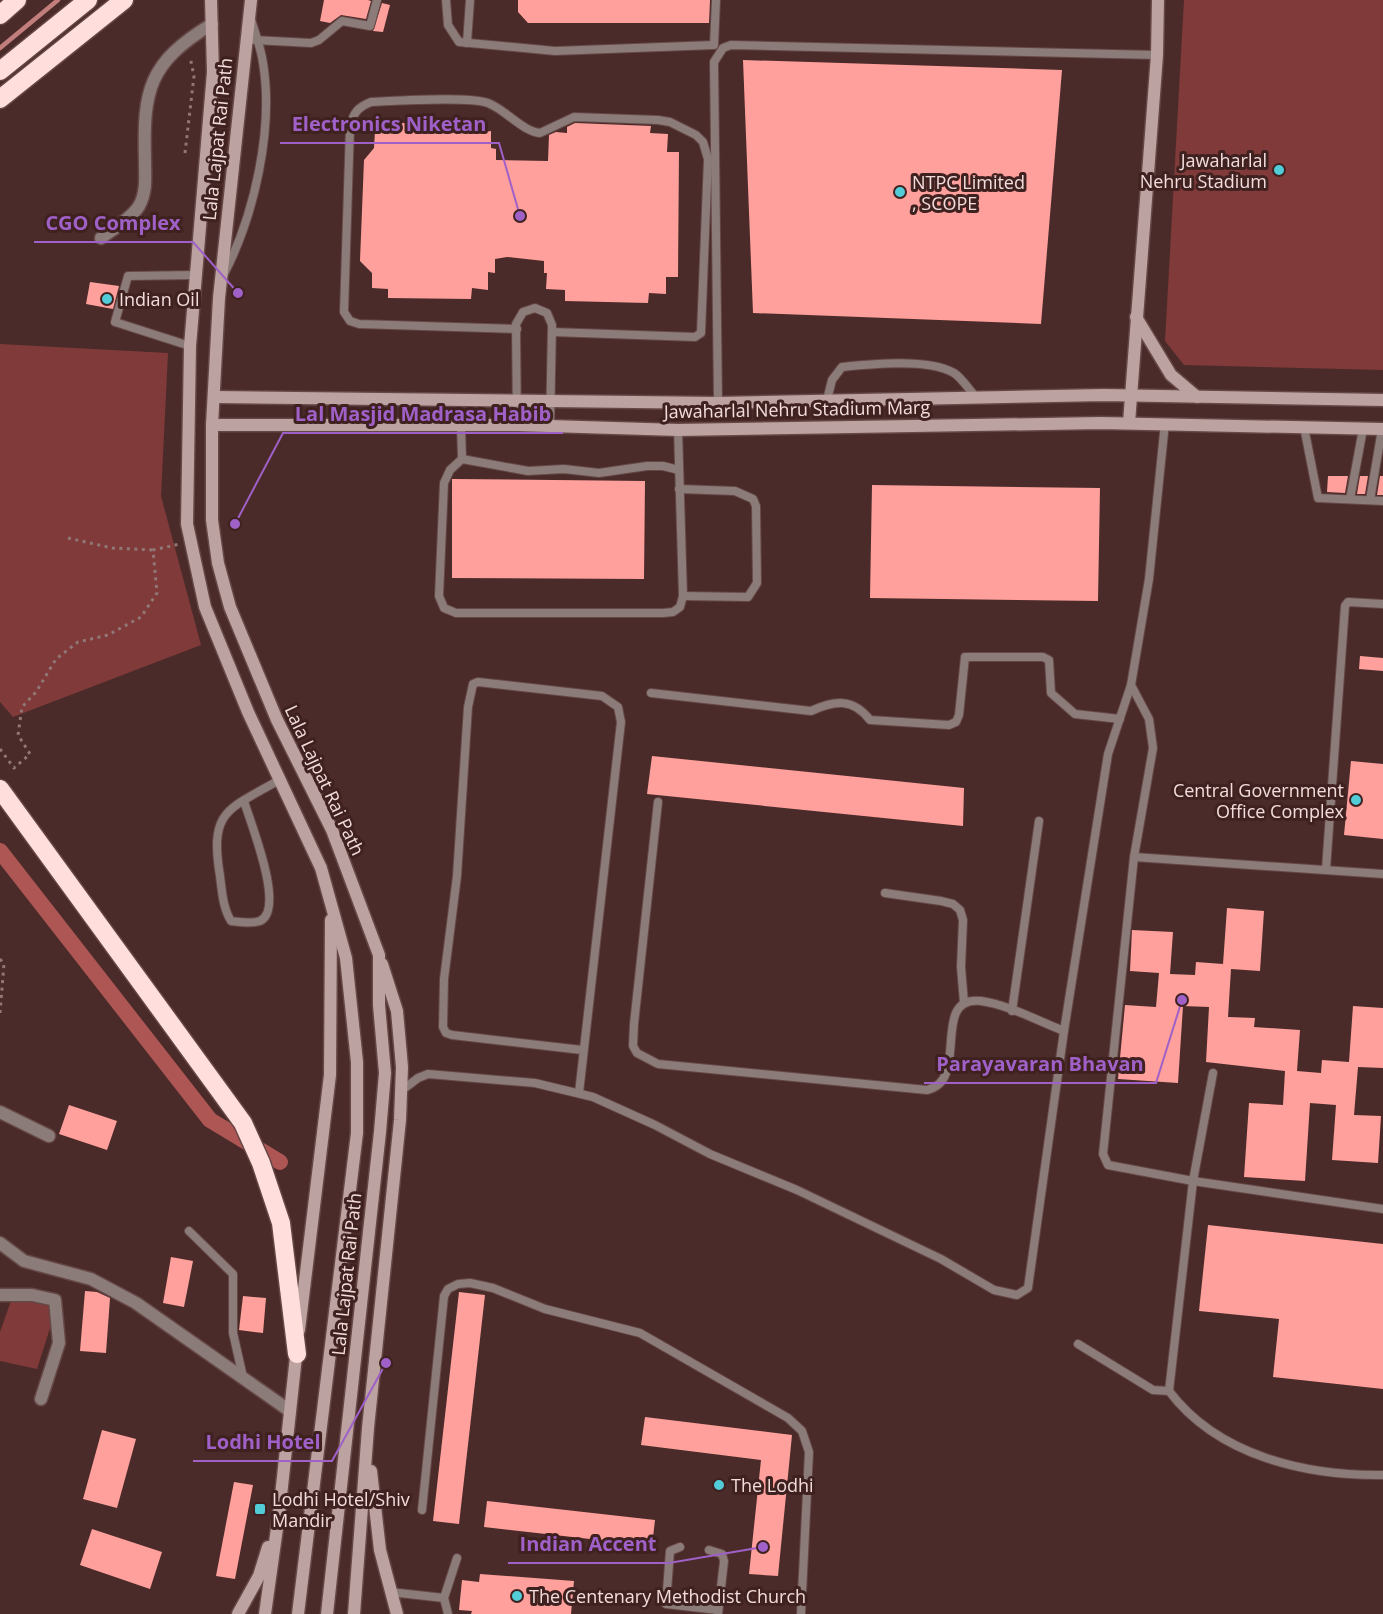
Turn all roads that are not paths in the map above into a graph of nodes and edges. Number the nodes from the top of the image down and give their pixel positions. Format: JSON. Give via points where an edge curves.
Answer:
{"nodes":[{"id":1,"x":17,"y":0,"type":"edge"},
{"id":2,"x":88,"y":0,"type":"edge"},
{"id":3,"x":124,"y":0,"type":"edge"},
{"id":4,"x":211,"y":0,"type":"edge"},
{"id":5,"x":378,"y":0,"type":"edge"},
{"id":6,"x":446,"y":0,"type":"edge"},
{"id":7,"x":470,"y":0,"type":"edge"},
{"id":8,"x":716,"y":0,"type":"edge"},
{"id":9,"x":1158,"y":0,"type":"edge"},
{"id":10,"x":250,"y":6,"type":"edge"},
{"id":11,"x":0,"y":15,"type":"edge"},
{"id":12,"x":212,"y":24,"type":"junction"},
{"id":13,"x":252,"y":39,"type":"junction"},
{"id":14,"x":467,"y":43,"type":"junction"},
{"id":15,"x":1157,"y":55,"type":"junction"},
{"id":16,"x":0,"y":71,"type":"edge"},
{"id":17,"x":0,"y":99,"type":"edge"},
{"id":18,"x":101,"y":238,"type":"dead end"},
{"id":19,"x":196,"y":275,"type":"junction"},
{"id":20,"x":220,"y":281,"type":"junction"},
{"id":21,"x":1136,"y":317,"type":"junction"},
{"id":22,"x":517,"y":329,"type":"junction"},
{"id":23,"x":552,"y":332,"type":"junction"},
{"id":24,"x":190,"y":346,"type":"junction"},
{"id":25,"x":1130,"y":395,"type":"junction"},
{"id":26,"x":215,"y":397,"type":"junction"},
{"id":27,"x":1197,"y":397,"type":"junction"},
{"id":28,"x":975,"y":398,"type":"junction"},
{"id":29,"x":517,"y":400,"type":"junction"},
{"id":30,"x":550,"y":400,"type":"junction"},
{"id":31,"x":827,"y":400,"type":"junction"},
{"id":32,"x":1383,"y":400,"type":"edge"},
{"id":33,"x":718,"y":403,"type":"junction"},
{"id":34,"x":1129,"y":423,"type":"junction"},
{"id":35,"x":1165,"y":423,"type":"junction"},
{"id":36,"x":212,"y":425,"type":"junction"},
{"id":37,"x":517,"y":425,"type":"junction"},
{"id":38,"x":461,"y":426,"type":"junction"},
{"id":39,"x":550,"y":426,"type":"junction"},
{"id":40,"x":1304,"y":427,"type":"junction"},
{"id":41,"x":1363,"y":429,"type":"junction"},
{"id":42,"x":1382,"y":429,"type":"edge"},
{"id":43,"x":678,"y":430,"type":"junction"},
{"id":44,"x":462,"y":459,"type":"junction"},
{"id":45,"x":679,"y":470,"type":"junction"},
{"id":46,"x":679,"y":489,"type":"junction"},
{"id":47,"x":1350,"y":500,"type":"junction"},
{"id":48,"x":1370,"y":500,"type":"junction"},
{"id":49,"x":1383,"y":501,"type":"edge"},
{"id":50,"x":683,"y":596,"type":"junction"},
{"id":51,"x":1383,"y":604,"type":"edge"},
{"id":52,"x":1131,"y":685,"type":"junction"},
{"id":53,"x":651,"y":693,"type":"dead end"},
{"id":54,"x":1120,"y":719,"type":"junction"},
{"id":55,"x":281,"y":779,"type":"junction"},
{"id":56,"x":0,"y":789,"type":"edge"},
{"id":57,"x":244,"y":801,"type":"junction"},
{"id":58,"x":658,"y":802,"type":"dead end"},
{"id":59,"x":1039,"y":820,"type":"dead end"},
{"id":60,"x":1134,"y":857,"type":"junction"},
{"id":61,"x":1326,"y":869,"type":"junction"},
{"id":62,"x":1383,"y":874,"type":"edge"},
{"id":63,"x":885,"y":893,"type":"dead end"},
{"id":64,"x":332,"y":910,"type":"junction"},
{"id":65,"x":379,"y":954,"type":"junction"},
{"id":66,"x":964,"y":1003,"type":"junction"},
{"id":67,"x":1012,"y":1011,"type":"junction"},
{"id":68,"x":1064,"y":1031,"type":"junction"},
{"id":69,"x":582,"y":1050,"type":"junction"},
{"id":70,"x":1213,"y":1073,"type":"dead end"},
{"id":71,"x":401,"y":1091,"type":"junction"},
{"id":72,"x":579,"y":1093,"type":"junction"},
{"id":73,"x":0,"y":1112,"type":"edge"},
{"id":74,"x":49,"y":1136,"type":"dead end"},
{"id":75,"x":1193,"y":1181,"type":"junction"},
{"id":76,"x":1383,"y":1209,"type":"edge"},
{"id":77,"x":189,"y":1231,"type":"dead end"},
{"id":78,"x":0,"y":1243,"type":"edge"},
{"id":79,"x":0,"y":1295,"type":"edge"},
{"id":80,"x":1078,"y":1344,"type":"dead end"},
{"id":81,"x":297,"y":1354,"type":"junction"},
{"id":82,"x":243,"y":1378,"type":"junction"},
{"id":83,"x":1169,"y":1391,"type":"junction"},
{"id":84,"x":41,"y":1399,"type":"dead end"},
{"id":85,"x":290,"y":1411,"type":"junction"},
{"id":86,"x":368,"y":1428,"type":"junction"},
{"id":87,"x":1383,"y":1475,"type":"edge"},
{"id":88,"x":422,"y":1510,"type":"dead end"},
{"id":89,"x":279,"y":1514,"type":"junction"},
{"id":90,"x":680,"y":1547,"type":"dead end"},
{"id":91,"x":709,"y":1550,"type":"dead end"},
{"id":92,"x":457,"y":1558,"type":"dead end"},
{"id":93,"x":390,"y":1592,"type":"junction"},
{"id":94,"x":444,"y":1598,"type":"junction"},
{"id":95,"x":267,"y":1612,"type":"edge"},
{"id":96,"x":718,"y":1612,"type":"edge"},
{"id":97,"x":353,"y":1613,"type":"edge"},
{"id":98,"x":238,"y":1614,"type":"edge"},
{"id":99,"x":298,"y":1614,"type":"edge"},
{"id":100,"x":327,"y":1614,"type":"edge"},
{"id":101,"x":397,"y":1614,"type":"edge"},
{"id":102,"x":448,"y":1614,"type":"edge"},
{"id":103,"x":801,"y":1614,"type":"edge"}],
"edges":[{"from":1,"to":11,"type":"highway"},
{"from":2,"to":16,"type":"highway"},
{"from":3,"to":17,"type":"highway"},
{"from":4,"to":12,"type":"main road","name":"Lala Lajpat Rai Path"},
{"from":5,"to":13,"type":"lane","via":[[370,26],[342,21],[319,40],[305,44]]},
{"from":6,"to":14,"type":"lane","via":[[448,25],[459,42]]},
{"from":7,"to":14,"type":"lane"},
{"from":8,"to":14,"type":"lane","via":[[714,45],[555,51]]},
{"from":9,"to":15,"type":"main road"},
{"from":10,"to":13,"type":"main road","name":"Lala Lajpat Rai Path"},
{"from":12,"to":18,"type":"street","via":[[187,39],[159,69],[148,92],[144,130],[146,183],[140,204]]},
{"from":12,"to":19,"type":"main road","name":"Lala Lajpat Rai Path","via":[[213,72]]},
{"from":13,"to":20,"type":"main road","name":"Lala Lajpat Rai Path"},
{"from":13,"to":20,"type":"lane","via":[[264,64],[265,116],[258,177],[241,241]]},
{"from":15,"to":21,"type":"main road"},
{"from":15,"to":33,"type":"lane","via":[[731,45],[723,48],[714,62]]},
{"from":19,"to":24,"type":"main road","name":"Lala Lajpat Rai Path"},
{"from":19,"to":24,"type":"lane","via":[[128,276],[115,322]]},
{"from":20,"to":26,"type":"main road","name":"Lala Lajpat Rai Path"},
{"from":21,"to":25,"type":"main road"},
{"from":21,"to":27,"type":"main road","via":[[1171,375]]},
{"from":22,"to":23,"type":"lane","via":[[520,315],[535,308],[550,317]]},
{"from":22,"to":23,"type":"lane","via":[[350,321],[344,312],[350,127],[352,117],[362,105],[486,102],[530,131],[540,133],[574,117],[658,120],[685,128],[703,142],[708,159],[701,333],[695,337]]},
{"from":22,"to":29,"type":"lane"},
{"from":23,"to":30,"type":"lane"},
{"from":24,"to":55,"type":"main road","name":"Lala Lajpat Rai Path","via":[[190,542],[205,607],[248,712]]},
{"from":25,"to":27,"type":"main road","name":"Jawaharlal Nehru Stadium Marg"},
{"from":25,"to":28,"type":"main road","name":"Jawaharlal Nehru Stadium Marg"},
{"from":25,"to":34,"type":"main road"},
{"from":26,"to":29,"type":"main road","name":"Jawaharlal Nehru Stadium Marg"},
{"from":26,"to":36,"type":"main road","name":"Lala Lajpat Rai Path"},
{"from":27,"to":32,"type":"main road","name":"Jawaharlal Nehru Stadium Marg"},
{"from":28,"to":31,"type":"main road","name":"Jawaharlal Nehru Stadium Marg"},
{"from":28,"to":31,"type":"lane","via":[[954,373],[931,366],[873,364],[842,367],[832,380]]},
{"from":29,"to":30,"type":"main road","name":"Jawaharlal Nehru Stadium Marg"},
{"from":29,"to":37,"type":"lane"},
{"from":30,"to":33,"type":"main road","name":"Jawaharlal Nehru Stadium Marg"},
{"from":30,"to":39,"type":"lane"},
{"from":31,"to":33,"type":"main road","name":"Jawaharlal Nehru Stadium Marg"},
{"from":34,"to":35,"type":"main road","name":"Jawaharlal Nehru Stadium Marg"},
{"from":34,"to":43,"type":"main road","name":"Jawaharlal Nehru Stadium Marg"},
{"from":35,"to":40,"type":"main road","name":"Jawaharlal Nehru Stadium Marg"},
{"from":35,"to":52,"type":"lane","via":[[1149,579]]},
{"from":36,"to":38,"type":"main road","name":"Jawaharlal Nehru Stadium Marg"},
{"from":36,"to":65,"type":"main road","name":"Lala Lajpat Rai Path","via":[[212,520],[230,607],[278,720],[332,830]]},
{"from":37,"to":38,"type":"main road","name":"Jawaharlal Nehru Stadium Marg"},
{"from":37,"to":39,"type":"main road","name":"Jawaharlal Nehru Stadium Marg"},
{"from":38,"to":44,"type":"lane"},
{"from":39,"to":43,"type":"main road","name":"Jawaharlal Nehru Stadium Marg"},
{"from":40,"to":41,"type":"main road","name":"Jawaharlal Nehru Stadium Marg"},
{"from":40,"to":47,"type":"lane","via":[[1318,498]]},
{"from":41,"to":42,"type":"main road","name":"Jawaharlal Nehru Stadium Marg"},
{"from":41,"to":47,"type":"lane"},
{"from":42,"to":48,"type":"lane"},
{"from":43,"to":45,"type":"lane"},
{"from":44,"to":45,"type":"lane","via":[[528,471],[564,469],[599,473],[663,466]]},
{"from":44,"to":50,"type":"lane","via":[[444,483],[439,596],[444,608],[456,613],[663,613],[680,607]]},
{"from":45,"to":46,"type":"lane"},
{"from":46,"to":50,"type":"lane"},
{"from":46,"to":50,"type":"lane","via":[[735,491],[753,499],[756,506],[757,583],[752,593],[735,598]]},
{"from":47,"to":48,"type":"lane"},
{"from":48,"to":49,"type":"lane"},
{"from":51,"to":61,"type":"lane","via":[[1357,600],[1346,606]]},
{"from":52,"to":54,"type":"lane"},
{"from":52,"to":60,"type":"lane","via":[[1149,719],[1153,748]]},
{"from":53,"to":54,"type":"lane","via":[[812,711],[828,703],[850,704],[859,706],[870,720],[949,725],[959,715],[965,657],[1032,657],[1049,660],[1051,693],[1075,714]]},
{"from":54,"to":68,"type":"lane","via":[[1108,754]]},
{"from":55,"to":57,"type":"lane"},
{"from":55,"to":64,"type":"main road","name":"Lala Lajpat Rai Path","via":[[321,868]]},
{"from":56,"to":81,"type":"highway","via":[[243,1123],[281,1223]]},
{"from":57,"to":57,"type":"lane","via":[[271,901],[268,913],[260,921],[231,921],[226,912],[215,838],[224,815]]},
{"from":58,"to":66,"type":"lane","via":[[634,1024],[633,1046],[646,1059],[725,1072],[927,1090],[943,1082],[954,1017]]},
{"from":59,"to":67,"type":"lane"},
{"from":60,"to":61,"type":"lane"},
{"from":60,"to":75,"type":"lane","via":[[1103,1154],[1108,1164]]},
{"from":61,"to":62,"type":"lane"},
{"from":63,"to":66,"type":"lane","via":[[941,901],[960,910]]},
{"from":64,"to":81,"type":"main road","via":[[330,1075]]},
{"from":64,"to":99,"type":"main road","name":"Lala Lajpat Rai Path","via":[[346,958],[357,1062],[357,1133]]},
{"from":65,"to":71,"type":"main road","via":[[397,1011]]},
{"from":65,"to":100,"type":"main road","name":"Lala Lajpat Rai Path","via":[[385,1073]]},
{"from":66,"to":67,"type":"lane","via":[[979,1001]]},
{"from":67,"to":68,"type":"lane"},
{"from":68,"to":72,"type":"lane","via":[[1028,1288],[1017,1295],[994,1290],[941,1259],[796,1190]]},
{"from":69,"to":69,"type":"lane","via":[[621,722],[618,707],[602,696],[478,682],[473,684],[468,707],[443,1027],[452,1035]]},
{"from":69,"to":72,"type":"lane"},
{"from":70,"to":75,"type":"lane"},
{"from":71,"to":72,"type":"lane","via":[[428,1074],[535,1083]]},
{"from":71,"to":86,"type":"main road"},
{"from":73,"to":74,"type":"street"},
{"from":75,"to":76,"type":"lane"},
{"from":75,"to":83,"type":"lane"},
{"from":77,"to":82,"type":"lane","via":[[233,1274],[233,1333]]},
{"from":78,"to":82,"type":"street","via":[[24,1261],[91,1279],[136,1303]]},
{"from":79,"to":84,"type":"street","via":[[55,1300],[59,1343]]},
{"from":80,"to":83,"type":"lane","via":[[1153,1390]]},
{"from":81,"to":85,"type":"main road"},
{"from":82,"to":85,"type":"street"},
{"from":83,"to":87,"type":"lane","via":[[1198,1423],[1280,1464],[1349,1475]]},
{"from":85,"to":89,"type":"main road"},
{"from":86,"to":93,"type":"main road","via":[[374,1519]]},
{"from":86,"to":97,"type":"main road"},
{"from":88,"to":103,"type":"lane","via":[[444,1296],[458,1284],[493,1288],[545,1309],[640,1333],[788,1418],[802,1431],[809,1452]]},
{"from":89,"to":95,"type":"main road"},
{"from":89,"to":98,"type":"main road","via":[[259,1576]]},
{"from":90,"to":96,"type":"lane","via":[[670,1551],[666,1604]]},
{"from":91,"to":96,"type":"lane","via":[[722,1554],[724,1561]]},
{"from":92,"to":94,"type":"lane"},
{"from":93,"to":94,"type":"lane"},
{"from":93,"to":101,"type":"main road"},
{"from":94,"to":102,"type":"lane"}]}
